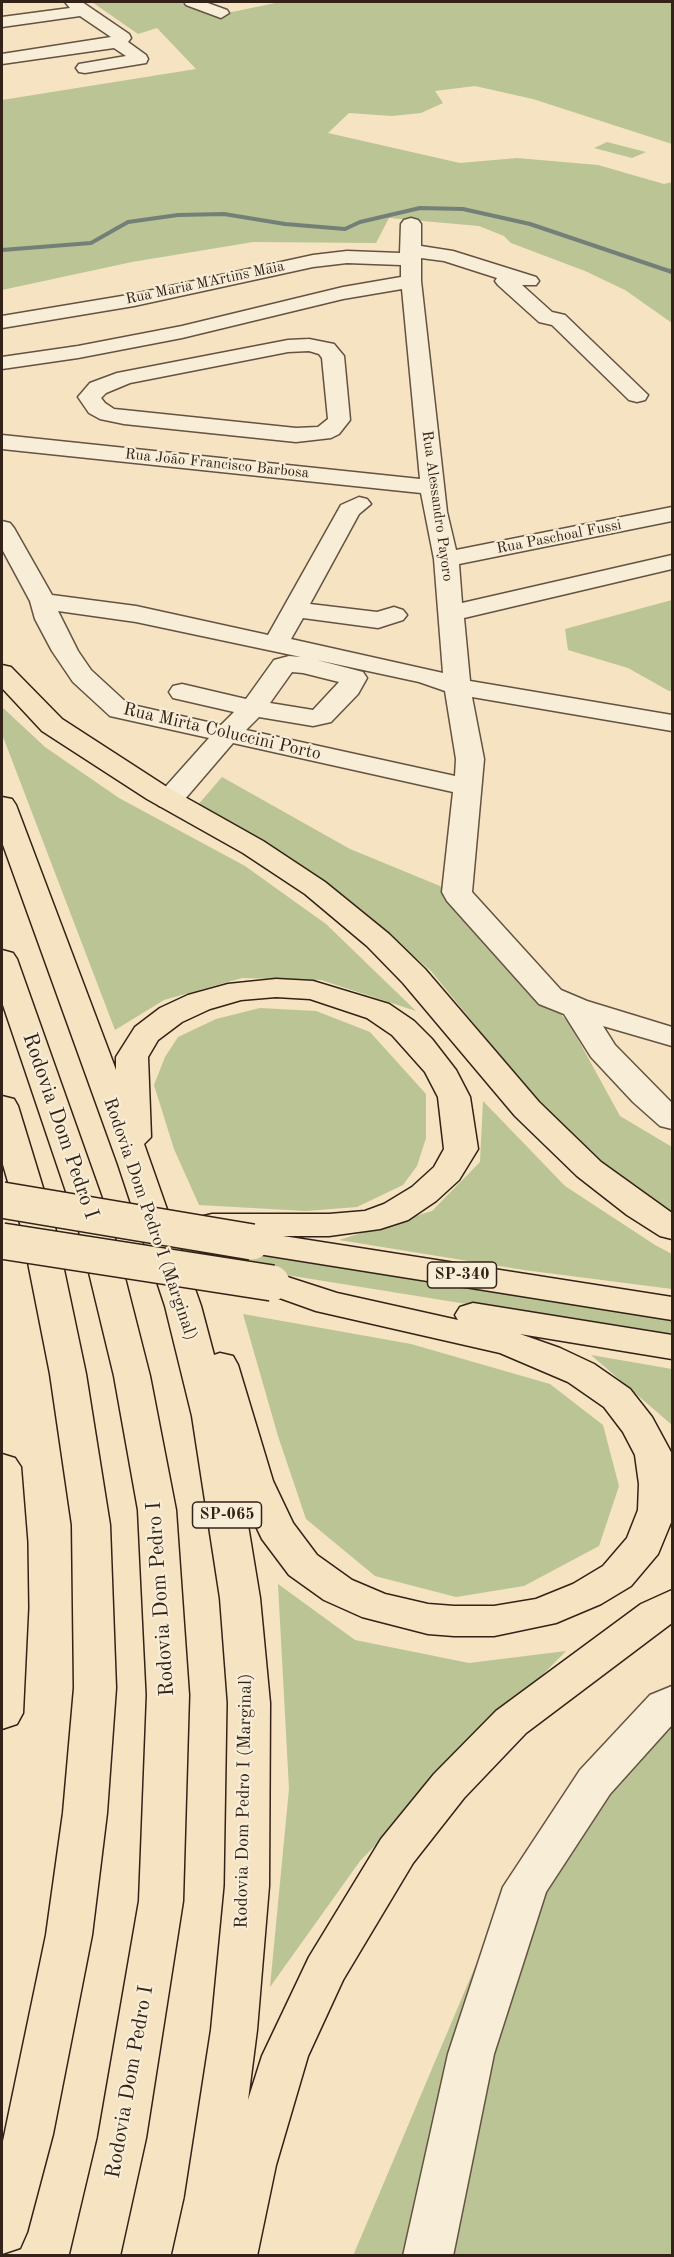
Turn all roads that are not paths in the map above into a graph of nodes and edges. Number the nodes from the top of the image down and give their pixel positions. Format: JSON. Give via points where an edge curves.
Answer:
{"nodes":[{"id":1,"x":192,"y":2,"type":"edge"},
{"id":2,"x":78,"y":6,"type":"edge"},
{"id":3,"x":221,"y":13,"type":"dead end"},
{"id":4,"x":2,"y":22,"type":"edge"},
{"id":5,"x":119,"y":41,"type":"junction"},
{"id":6,"x":2,"y":59,"type":"edge"},
{"id":7,"x":69,"y":71,"type":"dead end"},
{"id":8,"x":411,"y":224,"type":"dead end"},
{"id":9,"x":410,"y":264,"type":"junction"},
{"id":10,"x":2,"y":322,"type":"edge"},
{"id":11,"x":2,"y":363,"type":"edge"},
{"id":12,"x":76,"y":371,"type":"junction"},
{"id":13,"x":125,"y":378,"type":"junction"},
{"id":14,"x":637,"y":395,"type":"dead end"},
{"id":15,"x":2,"y":442,"type":"edge"},
{"id":16,"x":433,"y":487,"type":"junction"},
{"id":17,"x":359,"y":504,"type":"dead end"},
{"id":18,"x":672,"y":514,"type":"edge"},
{"id":19,"x":2,"y":528,"type":"edge"},
{"id":20,"x":446,"y":559,"type":"junction"},
{"id":21,"x":672,"y":562,"type":"edge"},
{"id":22,"x":43,"y":601,"type":"junction"},
{"id":23,"x":295,"y":610,"type":"junction"},
{"id":24,"x":451,"y":613,"type":"junction"},
{"id":25,"x":394,"y":615,"type":"dead end"},
{"id":26,"x":276,"y":644,"type":"junction"},
{"id":27,"x":2,"y":673,"type":"edge"},
{"id":28,"x":457,"y":687,"type":"junction"},
{"id":29,"x":182,"y":692,"type":"dead end"},
{"id":30,"x":672,"y":723,"type":"edge"},
{"id":31,"x":227,"y":734,"type":"junction"},
{"id":32,"x":468,"y":787,"type":"junction"},
{"id":33,"x":169,"y":800,"type":"junction"},
{"id":34,"x":2,"y":805,"type":"edge"},
{"id":35,"x":2,"y":958,"type":"edge"},
{"id":36,"x":576,"y":1008,"type":"junction"},
{"id":37,"x":672,"y":1036,"type":"edge"},
{"id":38,"x":2,"y":1106,"type":"edge"},
{"id":39,"x":672,"y":1119,"type":"edge"},
{"id":40,"x":135,"y":1164,"type":"junction"},
{"id":41,"x":2,"y":1200,"type":"edge"},
{"id":42,"x":165,"y":1226,"type":"junction"},
{"id":43,"x":672,"y":1228,"type":"edge"},
{"id":44,"x":2,"y":1241,"type":"edge"},
{"id":45,"x":272,"y":1283,"type":"junction"},
{"id":46,"x":183,"y":1306,"type":"junction"},
{"id":47,"x":672,"y":1308,"type":"edge"},
{"id":48,"x":672,"y":1347,"type":"edge"},
{"id":49,"x":2,"y":1467,"type":"edge"},
{"id":50,"x":672,"y":1605,"type":"edge"},
{"id":51,"x":672,"y":1702,"type":"edge"},
{"id":52,"x":2,"y":1713,"type":"edge"},
{"id":53,"x":2,"y":2232,"type":"edge"},
{"id":54,"x":94,"y":2256,"type":"edge"},
{"id":55,"x":196,"y":2256,"type":"edge"},
{"id":56,"x":232,"y":2256,"type":"edge"},
{"id":57,"x":428,"y":2256,"type":"edge"}],
"edges":[{"from":1,"to":3,"type":"street"},
{"from":2,"to":4,"type":"street"},
{"from":2,"to":5,"type":"street","via":[[122,36]]},
{"from":5,"to":6,"type":"street"},
{"from":5,"to":7,"type":"street","via":[[140,59]]},
{"from":8,"to":9,"type":"street","name":"Rua Alessandro Payoro"},
{"from":9,"to":10,"type":"street","name":"Rua Maria MArtins Maia","via":[[347,257],[313,261],[134,300]]},
{"from":9,"to":12,"type":"street","via":[[343,293],[182,332]]},
{"from":9,"to":14,"type":"street","via":[[447,255],[510,276],[505,281],[546,318],[558,319]]},
{"from":9,"to":16,"type":"street","name":"Rua Alessandro Payoro","via":[[422,315]]},
{"from":11,"to":12,"type":"street"},
{"from":12,"to":13,"type":"street"},
{"from":12,"to":13,"type":"street","via":[[98,388]]},
{"from":12,"to":13,"type":"street","via":[[97,408],[116,415],[296,435],[323,433],[339,420],[333,356],[318,346],[288,346]]},
{"from":15,"to":16,"type":"street","name":"Rua João Francisco Barbosa"},
{"from":16,"to":20,"type":"street","name":"Rua Alessandro Payoro"},
{"from":17,"to":23,"type":"street","via":[[349,510]]},
{"from":18,"to":20,"type":"street","name":"Rua Paschoal Fussi"},
{"from":19,"to":22,"type":"street","name":"Rua Mirta Coluccini Porto"},
{"from":20,"to":24,"type":"street","name":"Rua Alessandro Payoro"},
{"from":21,"to":24,"type":"street"},
{"from":22,"to":26,"type":"street","via":[[136,614]]},
{"from":22,"to":31,"type":"street","name":"Rua Mirta Coluccini Porto","via":[[48,619],[82,676],[119,710]]},
{"from":23,"to":25,"type":"street","via":[[378,620]]},
{"from":23,"to":26,"type":"street"},
{"from":24,"to":28,"type":"street","name":"Rua Alessandro Payoro"},
{"from":26,"to":28,"type":"street","via":[[426,676]]},
{"from":27,"to":33,"type":"highway","via":[[52,725]]},
{"from":28,"to":30,"type":"street"},
{"from":28,"to":32,"type":"street","name":"Rua Alessandro Payoro","via":[[471,759]]},
{"from":29,"to":31,"type":"street","via":[[253,708]]},
{"from":31,"to":32,"type":"street","name":"Rua Mirta Coluccini Porto"},
{"from":31,"to":33,"type":"street"},
{"from":32,"to":36,"type":"street","name":"Rua Alessandro Payoro","via":[[458,897],[542,990]]},
{"from":33,"to":43,"type":"highway","via":[[306,882],[378,940],[414,976],[527,1109],[589,1169]]},
{"from":34,"to":40,"type":"highway","name":"Rodovia Dom Pedro I (Marginal)","number":"SP-065"},
{"from":35,"to":54,"type":"highway","name":"Rodovia Dom Pedro I","via":[[95,1227],[132,1376],[158,1510],[168,1695],[161,1901],[122,2138]]},
{"from":36,"to":37,"type":"street"},
{"from":36,"to":39,"type":"street","via":[[602,1050]]},
{"from":38,"to":53,"type":"highway","via":[[38,1227],[68,1374],[91,1525],[95,1688],[85,1813],[69,1935],[29,2134]]},
{"from":40,"to":42,"type":"highway","via":[[132,1057],[146,1034],[171,1014],[239,991],[313,990],[378,1011],[421,1046],[454,1096],[460,1149],[447,1173],[396,1212],[368,1221],[328,1225]]},
{"from":40,"to":46,"type":"highway","name":"Rodovia Dom Pedro I (Marginal)","number":"SP-065"},
{"from":41,"to":42,"type":"highway","bridge":true},
{"from":42,"to":47,"type":"highway","number":"SP-340","bridge":true},
{"from":44,"to":45,"type":"highway","bridge":true},
{"from":45,"to":46,"type":"highway","via":[[329,1303],[508,1343],[581,1373],[618,1398],[654,1455],[657,1510],[644,1544],[617,1576],[587,1594],[542,1613],[494,1621],[428,1619],[376,1607],[338,1590],[303,1564],[276,1529],[254,1481],[222,1370]]},
{"from":45,"to":48,"type":"highway","number":"SP-340"},
{"from":46,"to":55,"type":"highway","name":"Rodovia Dom Pedro I (Marginal)","number":"SP-065","via":[[212,1416],[240,1598],[249,1703],[247,1886],[234,2030],[210,2198]]},
{"from":49,"to":52,"type":"highway","via":[[8,1608]]},
{"from":50,"to":56,"type":"highway","via":[[511,1722],[449,1786],[397,1851],[325,1970],[285,2056],[252,2165]]},
{"from":51,"to":57,"type":"street","via":[[595,1782],[525,1887],[471,2054]]}]}
